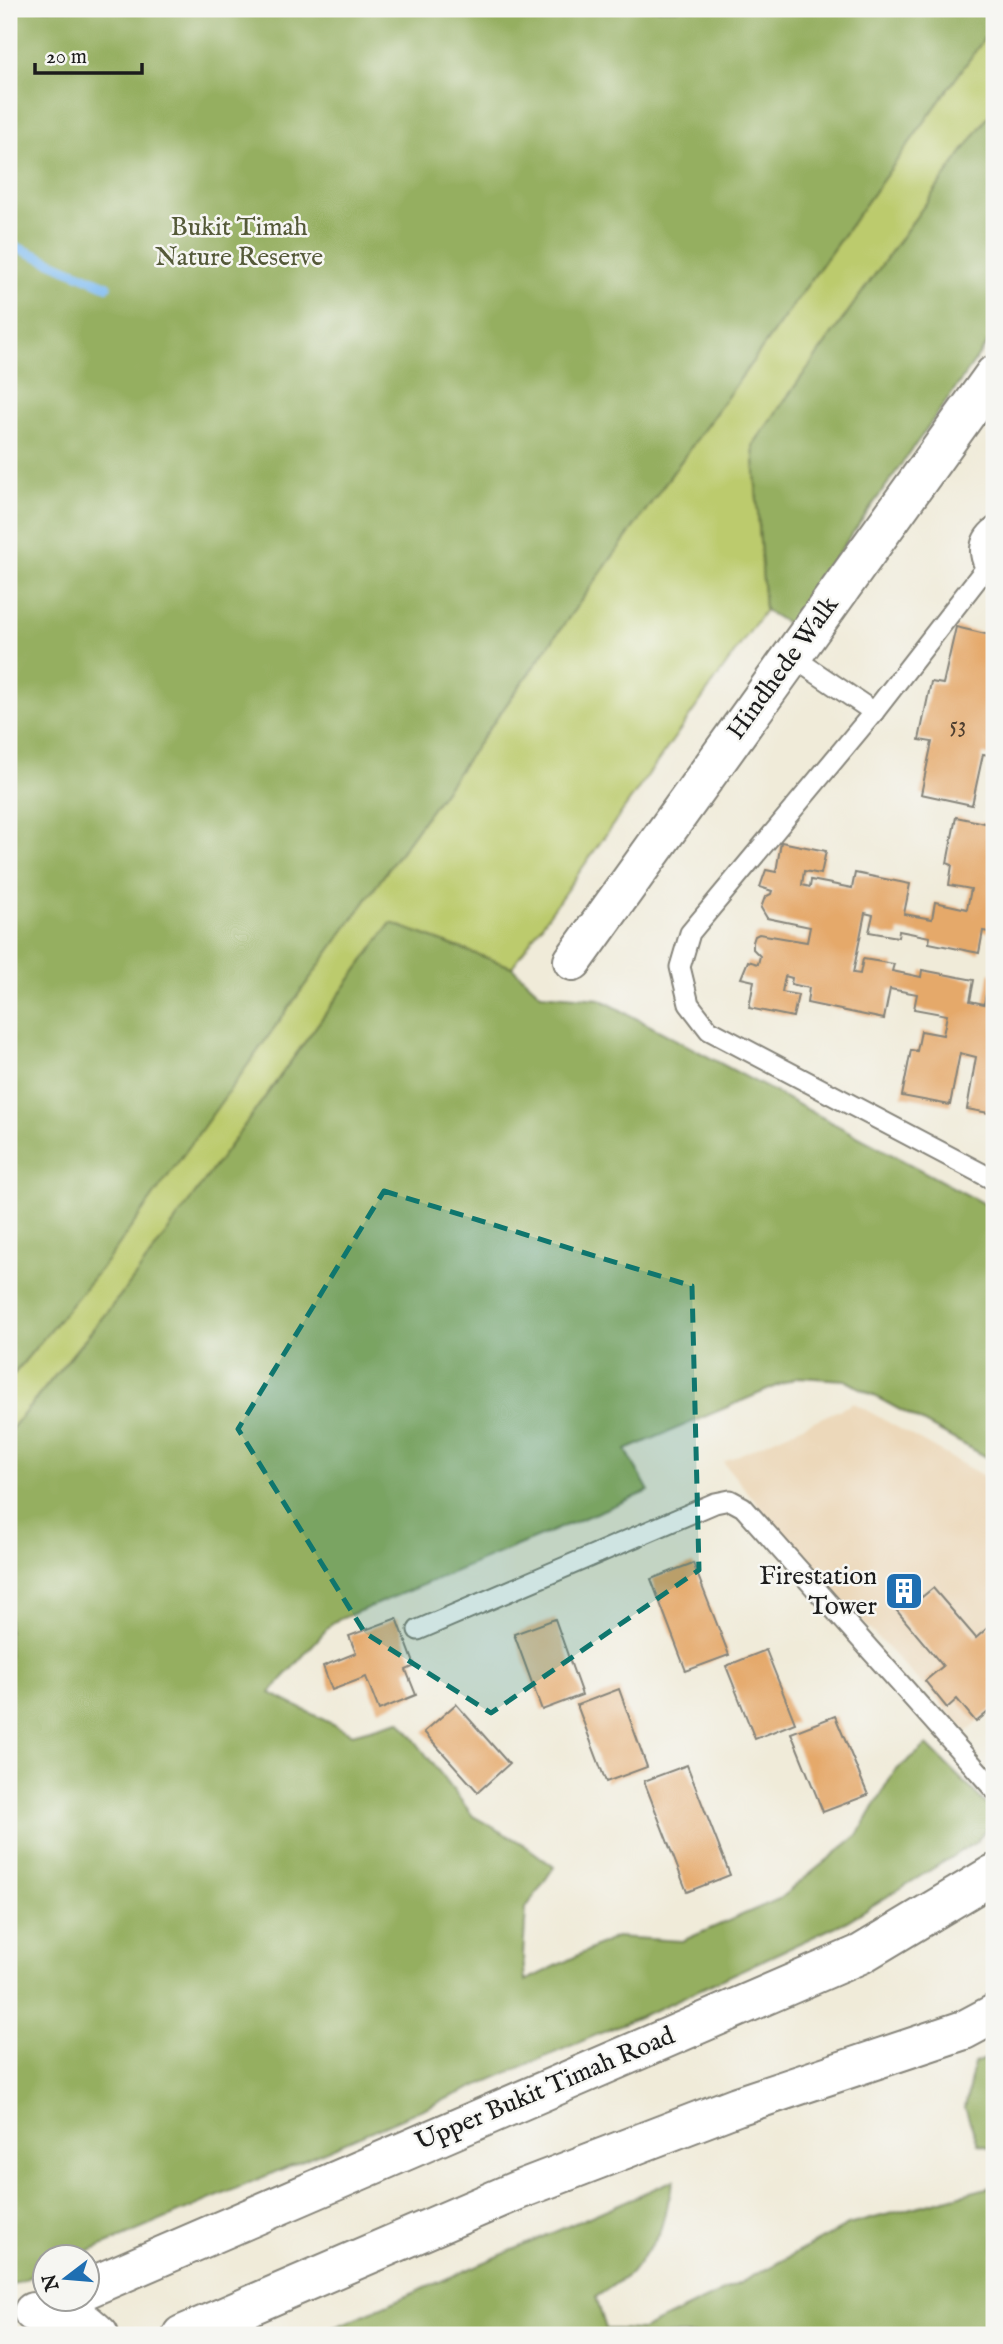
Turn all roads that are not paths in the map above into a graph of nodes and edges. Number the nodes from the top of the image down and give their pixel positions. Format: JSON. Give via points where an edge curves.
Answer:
{"nodes":[{"id":1,"x":994,"y":375,"type":"edge"},
{"id":2,"x":994,"y":527,"type":"edge"},
{"id":3,"x":990,"y":573,"type":"edge"},
{"id":4,"x":791,"y":656,"type":"junction"},
{"id":5,"x":874,"y":712,"type":"junction"},
{"id":6,"x":573,"y":961,"type":"dead end"},
{"id":7,"x":994,"y":1180,"type":"edge"},
{"id":8,"x":418,"y":1630,"type":"dead end"},
{"id":9,"x":994,"y":1789,"type":"edge"},
{"id":10,"x":994,"y":1874,"type":"edge"},
{"id":11,"x":984,"y":2023,"type":"edge"},
{"id":12,"x":102,"y":2282,"type":"edge"},
{"id":13,"x":70,"y":2312,"type":"edge"},
{"id":14,"x":99,"y":2335,"type":"edge"},
{"id":15,"x":182,"y":2335,"type":"edge"}],
"edges":[{"from":1,"to":4,"type":"main road","name":"Hindhede Walk"},
{"from":2,"to":3,"type":"lane","via":[[980,547]]},
{"from":3,"to":5,"type":"lane"},
{"from":4,"to":5,"type":"lane"},
{"from":4,"to":6,"type":"main road","name":"Hindhede Walk"},
{"from":5,"to":7,"type":"lane","via":[[690,933],[680,967],[689,1004],[709,1030]]},
{"from":8,"to":9,"type":"lane","via":[[730,1500],[751,1515]]},
{"from":10,"to":12,"type":"main road","name":"Upper Bukit Timah Road","via":[[861,1954]]},
{"from":11,"to":15,"type":"main road","via":[[737,2106],[516,2191]]},
{"from":13,"to":14,"type":"main road"}]}
